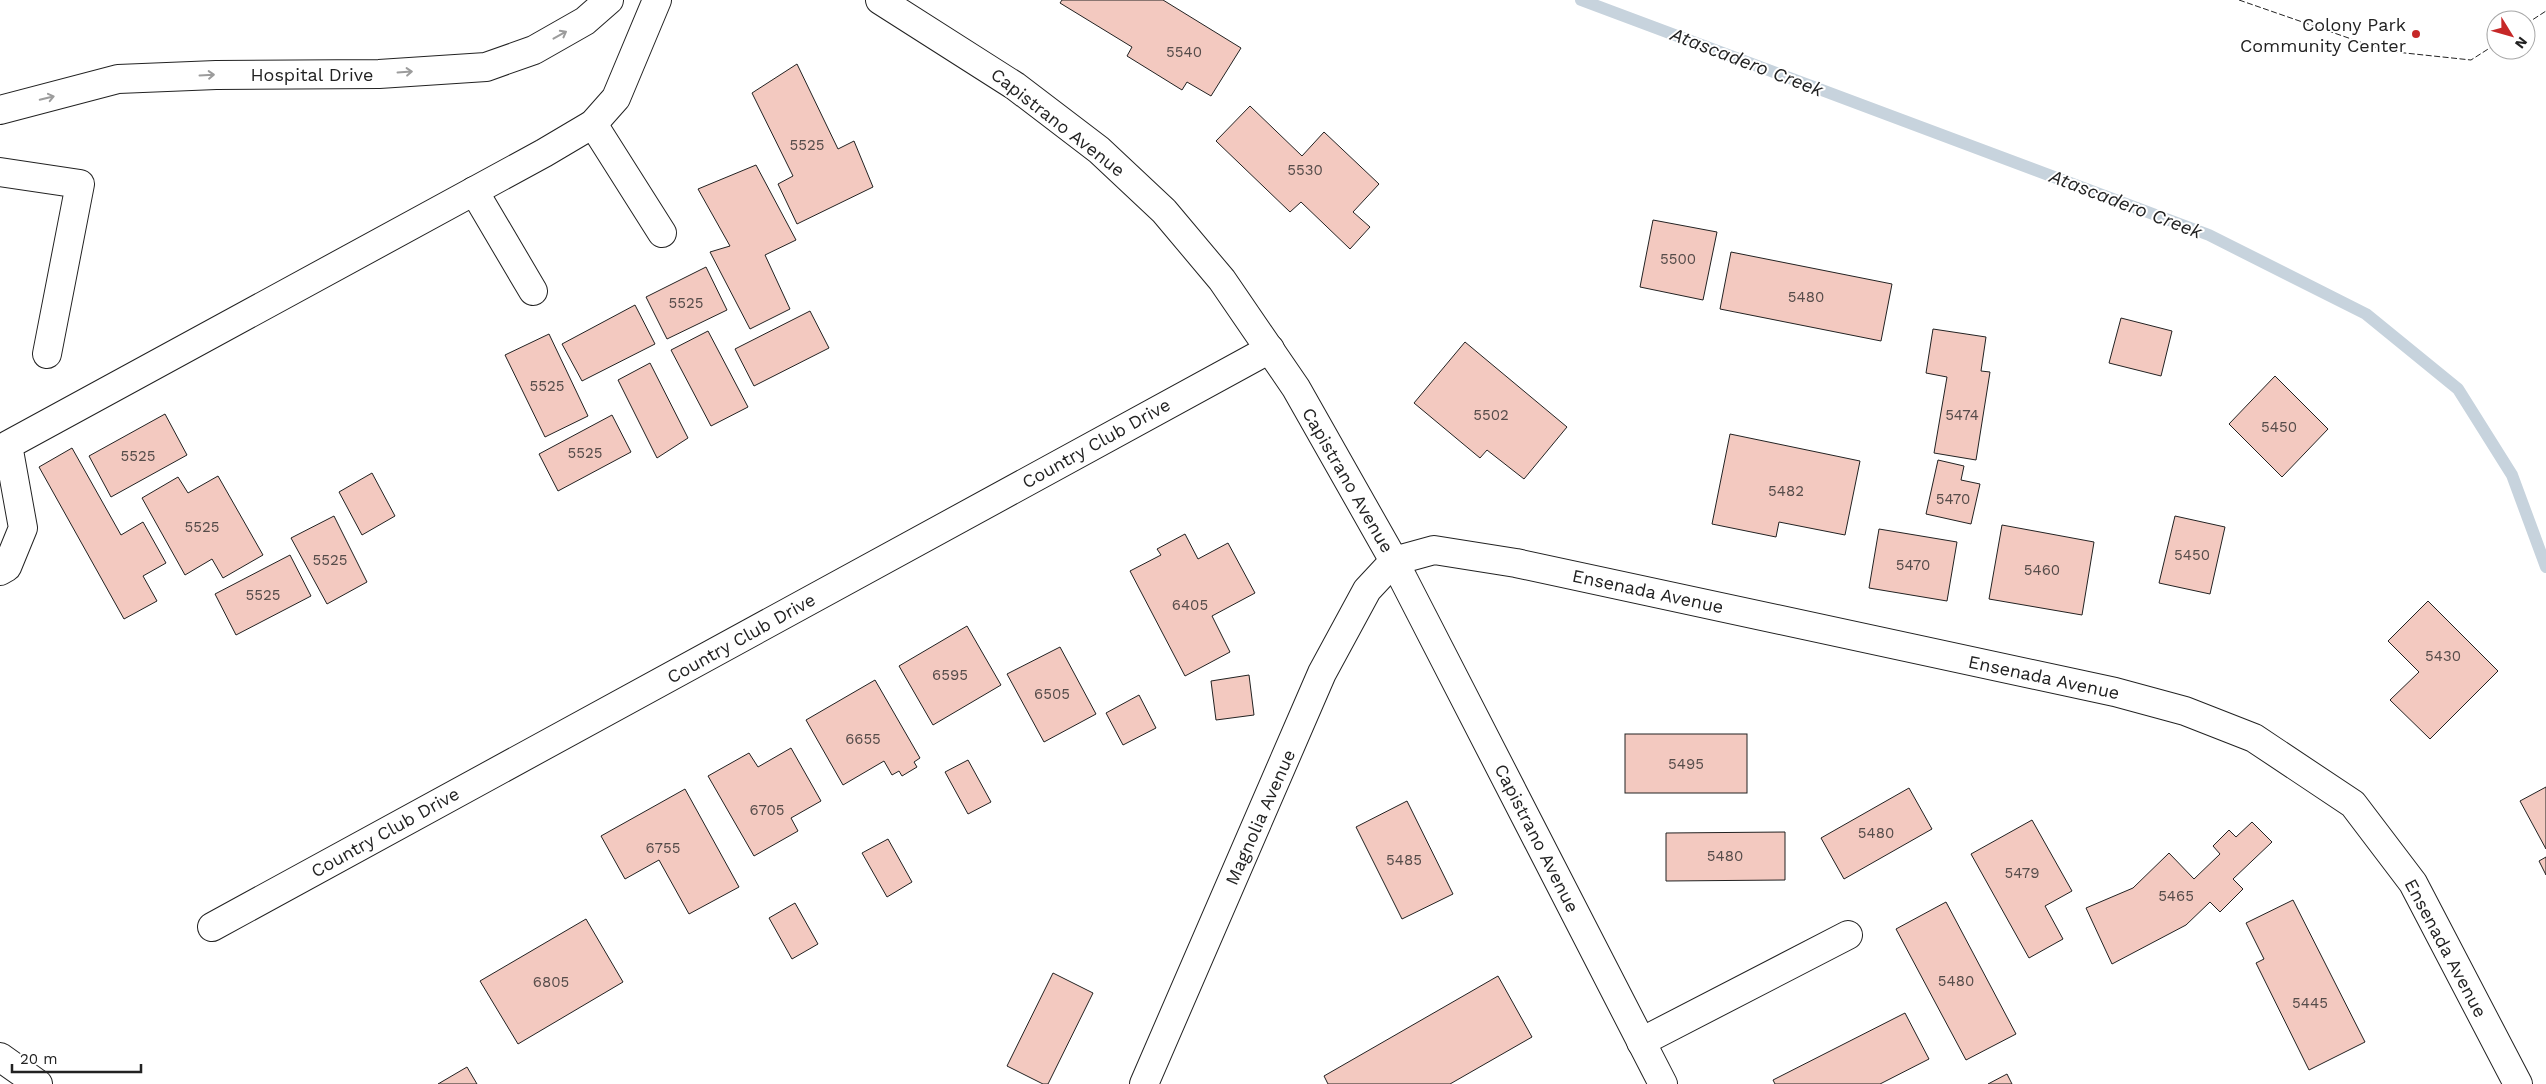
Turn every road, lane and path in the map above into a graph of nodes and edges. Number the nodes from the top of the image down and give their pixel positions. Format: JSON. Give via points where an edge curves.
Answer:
{"nodes":[{"id":1,"x":609,"y":0,"type":"edge"},
{"id":2,"x":656,"y":0,"type":"edge"},
{"id":3,"x":880,"y":0,"type":"edge"},
{"id":4,"x":0,"y":110,"type":"edge"},
{"id":5,"x":593,"y":124,"type":"junction"},
{"id":6,"x":0,"y":172,"type":"edge"},
{"id":7,"x":474,"y":191,"type":"junction"},
{"id":8,"x":662,"y":233,"type":"dead end"},
{"id":9,"x":533,"y":291,"type":"dead end"},
{"id":10,"x":1270,"y":349,"type":"junction"},
{"id":11,"x":46,"y":354,"type":"dead end"},
{"id":12,"x":1394,"y":560,"type":"junction"},
{"id":13,"x":0,"y":571,"type":"edge"},
{"id":14,"x":212,"y":927,"type":"dead end"},
{"id":15,"x":1848,"y":935,"type":"dead end"},
{"id":16,"x":1641,"y":1042,"type":"junction"},
{"id":17,"x":0,"y":1056,"type":"edge"},
{"id":18,"x":38,"y":1084,"type":"edge"},
{"id":19,"x":1144,"y":1084,"type":"edge"},
{"id":20,"x":1663,"y":1084,"type":"edge"},
{"id":21,"x":2518,"y":1084,"type":"edge"}],
"edges":[{"from":4,"to":1,"type":"street","name":"Hospital Drive","one_way":true,"via":[[118,80],[216,75],[379,74],[486,67],[534,50],[585,21]]},
{"from":2,"to":5,"type":"street","via":[[616,98]]},
{"from":3,"to":10,"type":"street","name":"Capistrano Avenue","via":[[1015,86],[1099,150],[1164,211],[1222,280]]},
{"from":5,"to":7,"type":"street"},
{"from":5,"to":8,"type":"street"},
{"from":6,"to":11,"type":"street","via":[[80,184]]},
{"from":7,"to":9,"type":"street"},
{"from":7,"to":13,"type":"street","via":[[8,445],[23,528],[7,567]]},
{"from":10,"to":12,"type":"street","name":"Capistrano Avenue","via":[[1296,388]]},
{"from":10,"to":14,"type":"street","name":"Country Club Drive"},
{"from":12,"to":16,"type":"street","name":"Capistrano Avenue"},
{"from":12,"to":19,"type":"street","name":"Magnolia Avenue","via":[[1367,590],[1322,673]]},
{"from":12,"to":21,"type":"street","name":"Ensenada Avenue","via":[[1434,550],[1516,563],[2115,692],[2185,711],[2254,738],[2353,804],[2413,883]]},
{"from":15,"to":16,"type":"street"},
{"from":16,"to":20,"type":"street","name":"Capistrano Avenue"},
{"from":17,"to":18,"type":"street"}]}
